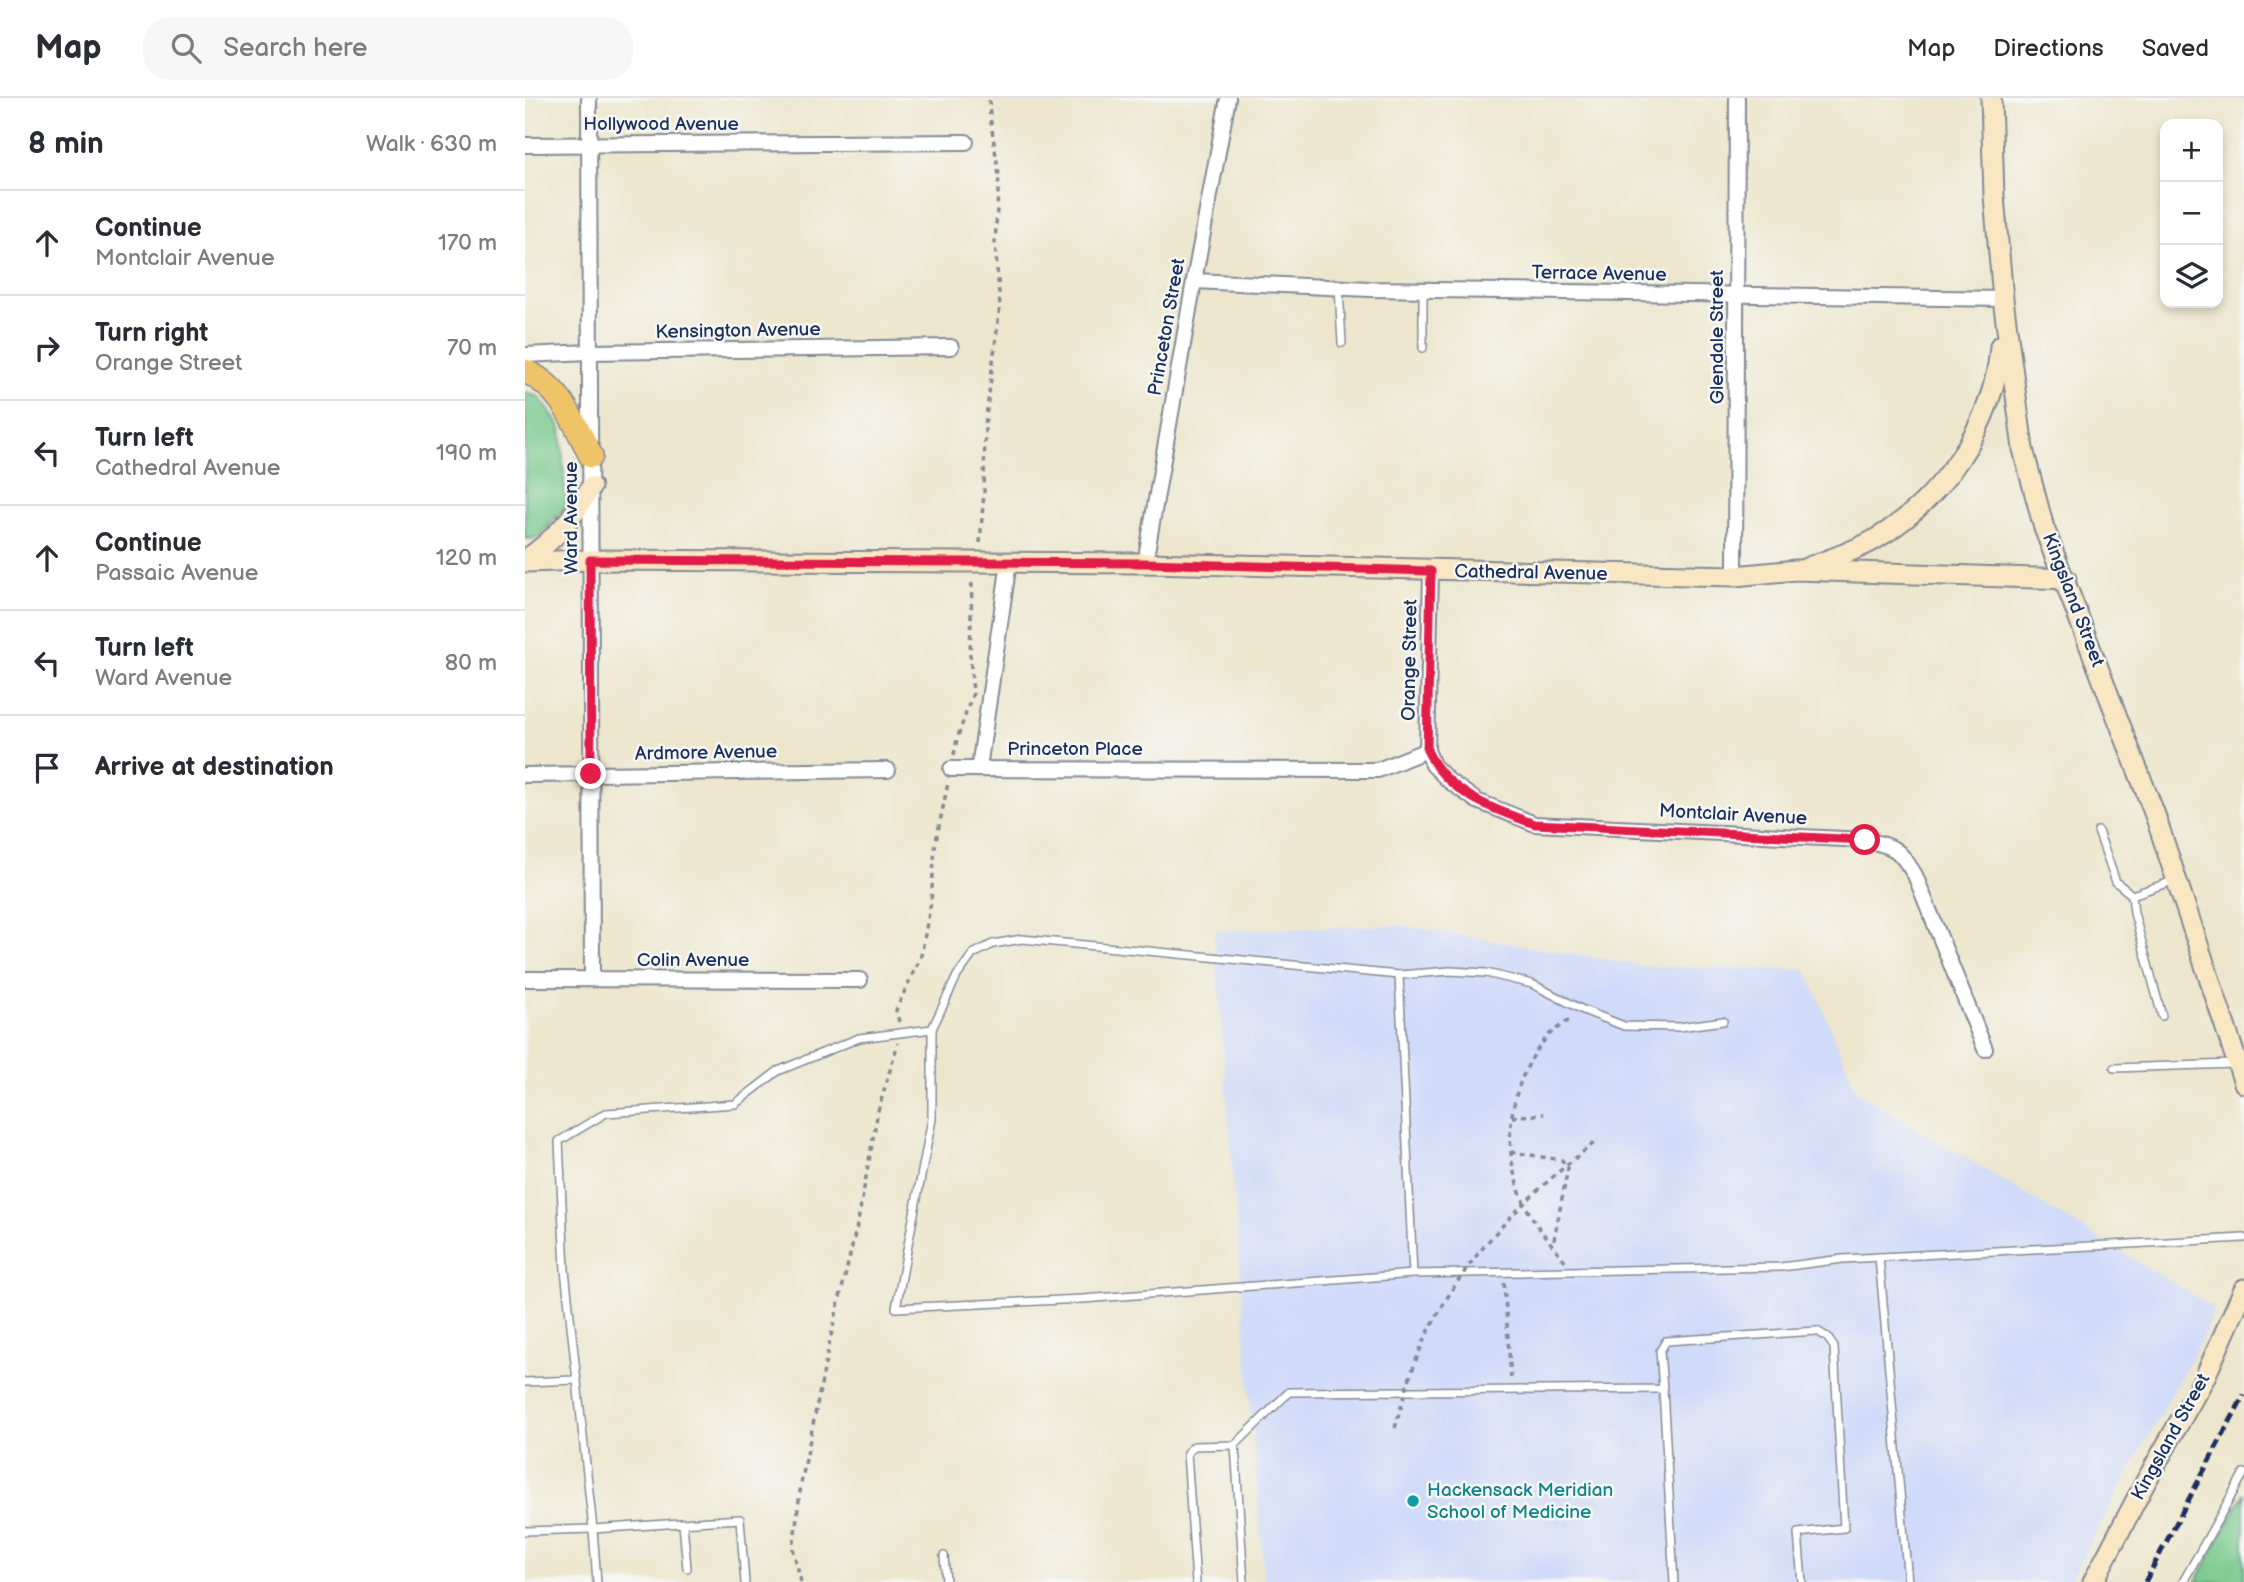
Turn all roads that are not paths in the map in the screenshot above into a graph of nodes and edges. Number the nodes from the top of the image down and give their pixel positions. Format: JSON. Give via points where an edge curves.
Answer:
{"nodes":[{"id":1,"x":589,"y":98,"type":"edge"},
{"id":2,"x":1228,"y":98,"type":"edge"},
{"id":3,"x":1737,"y":98,"type":"edge"},
{"id":4,"x":1991,"y":98,"type":"edge"},
{"id":5,"x":965,"y":142,"type":"dead end"},
{"id":6,"x":589,"y":144,"type":"junction"},
{"id":7,"x":525,"y":145,"type":"edge"},
{"id":8,"x":1194,"y":281,"type":"junction"},
{"id":9,"x":1339,"y":288,"type":"junction"},
{"id":10,"x":1423,"y":290,"type":"junction"},
{"id":11,"x":1736,"y":296,"type":"junction"},
{"id":12,"x":2003,"y":299,"type":"junction"},
{"id":13,"x":1342,"y":343,"type":"dead end"},
{"id":14,"x":951,"y":347,"type":"dead end"},
{"id":15,"x":1423,"y":348,"type":"dead end"},
{"id":16,"x":589,"y":352,"type":"junction"},
{"id":17,"x":525,"y":355,"type":"edge"},
{"id":18,"x":525,"y":370,"type":"edge"},
{"id":19,"x":591,"y":456,"type":"junction"},
{"id":20,"x":591,"y":487,"type":"junction"},
{"id":21,"x":590,"y":560,"type":"junction"},
{"id":22,"x":525,"y":561,"type":"edge"},
{"id":23,"x":1009,"y":562,"type":"junction"},
{"id":24,"x":1145,"y":563,"type":"junction"},
{"id":25,"x":1796,"y":570,"type":"junction"},
{"id":26,"x":1431,"y":571,"type":"junction"},
{"id":27,"x":1735,"y":576,"type":"junction"},
{"id":28,"x":2066,"y":579,"type":"junction"},
{"id":29,"x":1427,"y":750,"type":"junction"},
{"id":30,"x":979,"y":768,"type":"junction"},
{"id":31,"x":951,"y":769,"type":"road end"},
{"id":32,"x":888,"y":771,"type":"dead end"},
{"id":33,"x":591,"y":774,"type":"junction"},
{"id":34,"x":525,"y":775,"type":"edge"},
{"id":35,"x":2098,"y":831,"type":"dead end"},
{"id":36,"x":2177,"y":880,"type":"junction"},
{"id":37,"x":2133,"y":895,"type":"junction"},
{"id":38,"x":1399,"y":975,"type":"junction"},
{"id":39,"x":525,"y":979,"type":"edge"},
{"id":40,"x":592,"y":979,"type":"junction"},
{"id":41,"x":860,"y":980,"type":"dead end"},
{"id":42,"x":2162,"y":1016,"type":"dead end"},
{"id":43,"x":1723,"y":1021,"type":"dead end"},
{"id":44,"x":932,"y":1028,"type":"junction"},
{"id":45,"x":1985,"y":1049,"type":"dead end"},
{"id":46,"x":2114,"y":1068,"type":"dead end"},
{"id":47,"x":2241,"y":1074,"type":"edge"},
{"id":48,"x":2244,"y":1238,"type":"edge"},
{"id":49,"x":1879,"y":1257,"type":"junction"},
{"id":50,"x":1413,"y":1274,"type":"junction"},
{"id":51,"x":2244,"y":1289,"type":"edge"},
{"id":52,"x":576,"y":1380,"type":"junction"},
{"id":53,"x":525,"y":1382,"type":"edge"},
{"id":54,"x":1663,"y":1389,"type":"junction"},
{"id":55,"x":1235,"y":1445,"type":"junction"},
{"id":56,"x":2244,"y":1473,"type":"edge"},
{"id":57,"x":683,"y":1524,"type":"junction"},
{"id":58,"x":593,"y":1529,"type":"junction"},
{"id":59,"x":525,"y":1531,"type":"edge"},
{"id":60,"x":944,"y":1556,"type":"dead end"},
{"id":61,"x":687,"y":1568,"type":"dead end"},
{"id":62,"x":597,"y":1582,"type":"edge"},
{"id":63,"x":745,"y":1582,"type":"edge"},
{"id":64,"x":946,"y":1582,"type":"edge"},
{"id":65,"x":1196,"y":1582,"type":"edge"},
{"id":66,"x":1244,"y":1582,"type":"edge"},
{"id":67,"x":1674,"y":1582,"type":"edge"},
{"id":68,"x":1802,"y":1582,"type":"edge"},
{"id":69,"x":1908,"y":1582,"type":"edge"},
{"id":70,"x":2093,"y":1582,"type":"edge"},
{"id":71,"x":2183,"y":1582,"type":"edge"}],
"edges":[{"from":1,"to":6,"type":"street","name":"Ward Avenue"},
{"from":2,"to":8,"type":"street","name":"Princeton Street"},
{"from":3,"to":11,"type":"street","name":"Glendale Street"},
{"from":4,"to":12,"type":"main road","name":"Kingsland Street"},
{"from":5,"to":6,"type":"street","name":"Hollywood Avenue"},
{"from":6,"to":7,"type":"street","name":"Hollywood Avenue"},
{"from":6,"to":16,"type":"street","name":"Ward Avenue"},
{"from":8,"to":9,"type":"street","name":"Terrace Avenue"},
{"from":8,"to":24,"type":"street","name":"Princeton Street"},
{"from":9,"to":10,"type":"street","name":"Terrace Avenue"},
{"from":9,"to":13,"type":"lane"},
{"from":10,"to":11,"type":"street","name":"Terrace Avenue"},
{"from":10,"to":15,"type":"lane"},
{"from":11,"to":12,"type":"street","name":"Terrace Avenue"},
{"from":11,"to":27,"type":"street","name":"Glendale Street"},
{"from":12,"to":25,"type":"main road","via":[[1999,370],[1983,417],[1957,465],[1915,511],[1873,541]]},
{"from":12,"to":28,"type":"main road","name":"Kingsland Street","via":[[2023,449],[2044,528]]},
{"from":14,"to":16,"type":"street","name":"Kensington Avenue"},
{"from":16,"to":17,"type":"street","name":"Kensington Avenue"},
{"from":16,"to":19,"type":"street","name":"Ward Avenue"},
{"from":18,"to":19,"type":"highway","via":[[568,408]]},
{"from":19,"to":20,"type":"street","name":"Ward Avenue"},
{"from":20,"to":21,"type":"street","name":"Ward Avenue"},
{"from":20,"to":22,"type":"main road","via":[[566,526]]},
{"from":21,"to":22,"type":"main road","name":"Cathedral Avenue"},
{"from":21,"to":23,"type":"main road","name":"Cathedral Avenue"},
{"from":21,"to":33,"type":"street","name":"Ward Avenue"},
{"from":23,"to":24,"type":"main road","name":"Cathedral Avenue"},
{"from":23,"to":30,"type":"street","name":"Princeton Place"},
{"from":24,"to":26,"type":"main road","name":"Cathedral Avenue"},
{"from":25,"to":27,"type":"main road","name":"Cathedral Avenue"},
{"from":25,"to":28,"type":"main road","name":"Cathedral Avenue"},
{"from":26,"to":27,"type":"main road","name":"Cathedral Avenue"},
{"from":26,"to":29,"type":"street","name":"Orange Street"},
{"from":28,"to":36,"type":"main road","name":"Kingsland Street"},
{"from":29,"to":30,"type":"street","name":"Princeton Place","via":[[1378,770]]},
{"from":29,"to":45,"type":"street","name":"Montclair Avenue","via":[[1433,765],[1477,801],[1535,824],[1865,840],[1891,846],[1915,875]]},
{"from":30,"to":31,"type":"street"},
{"from":32,"to":33,"type":"street","name":"Ardmore Avenue"},
{"from":33,"to":34,"type":"street","name":"Ardmore Avenue"},
{"from":33,"to":40,"type":"street","name":"Ward Avenue"},
{"from":35,"to":37,"type":"lane","via":[[2116,882]]},
{"from":36,"to":37,"type":"lane"},
{"from":36,"to":47,"type":"main road","name":"Kingsland Street"},
{"from":37,"to":42,"type":"lane"},
{"from":38,"to":43,"type":"lane","via":[[1486,974],[1532,985],[1624,1026],[1679,1027]]},
{"from":38,"to":44,"type":"lane","via":[[1022,939],[993,944],[973,954]]},
{"from":38,"to":50,"type":"lane"},
{"from":39,"to":40,"type":"street","name":"Colin Avenue"},
{"from":40,"to":41,"type":"street","name":"Colin Avenue"},
{"from":44,"to":50,"type":"lane","via":[[932,1119],[895,1308]]},
{"from":44,"to":52,"type":"lane","via":[[859,1038],[778,1072],[735,1104],[606,1113],[559,1142]]},
{"from":46,"to":47,"type":"lane"},
{"from":48,"to":49,"type":"lane"},
{"from":49,"to":50,"type":"lane","via":[[1781,1267]]},
{"from":49,"to":69,"type":"lane"},
{"from":51,"to":70,"type":"main road","name":"Kingsland Street","via":[[2205,1377]]},
{"from":52,"to":53,"type":"lane"},
{"from":52,"to":58,"type":"lane"},
{"from":54,"to":55,"type":"lane","via":[[1289,1392]]},
{"from":54,"to":67,"type":"lane"},
{"from":54,"to":68,"type":"lane","via":[[1660,1351],[1666,1341],[1817,1331],[1834,1346],[1844,1528],[1798,1533]]},
{"from":55,"to":65,"type":"lane","via":[[1194,1446],[1187,1453]]},
{"from":55,"to":66,"type":"lane"},
{"from":56,"to":71,"type":"lane"},
{"from":57,"to":58,"type":"lane"},
{"from":57,"to":61,"type":"lane"},
{"from":57,"to":63,"type":"lane","via":[[740,1519]]},
{"from":58,"to":59,"type":"lane"},
{"from":58,"to":62,"type":"lane"},
{"from":60,"to":64,"type":"lane"}]}
